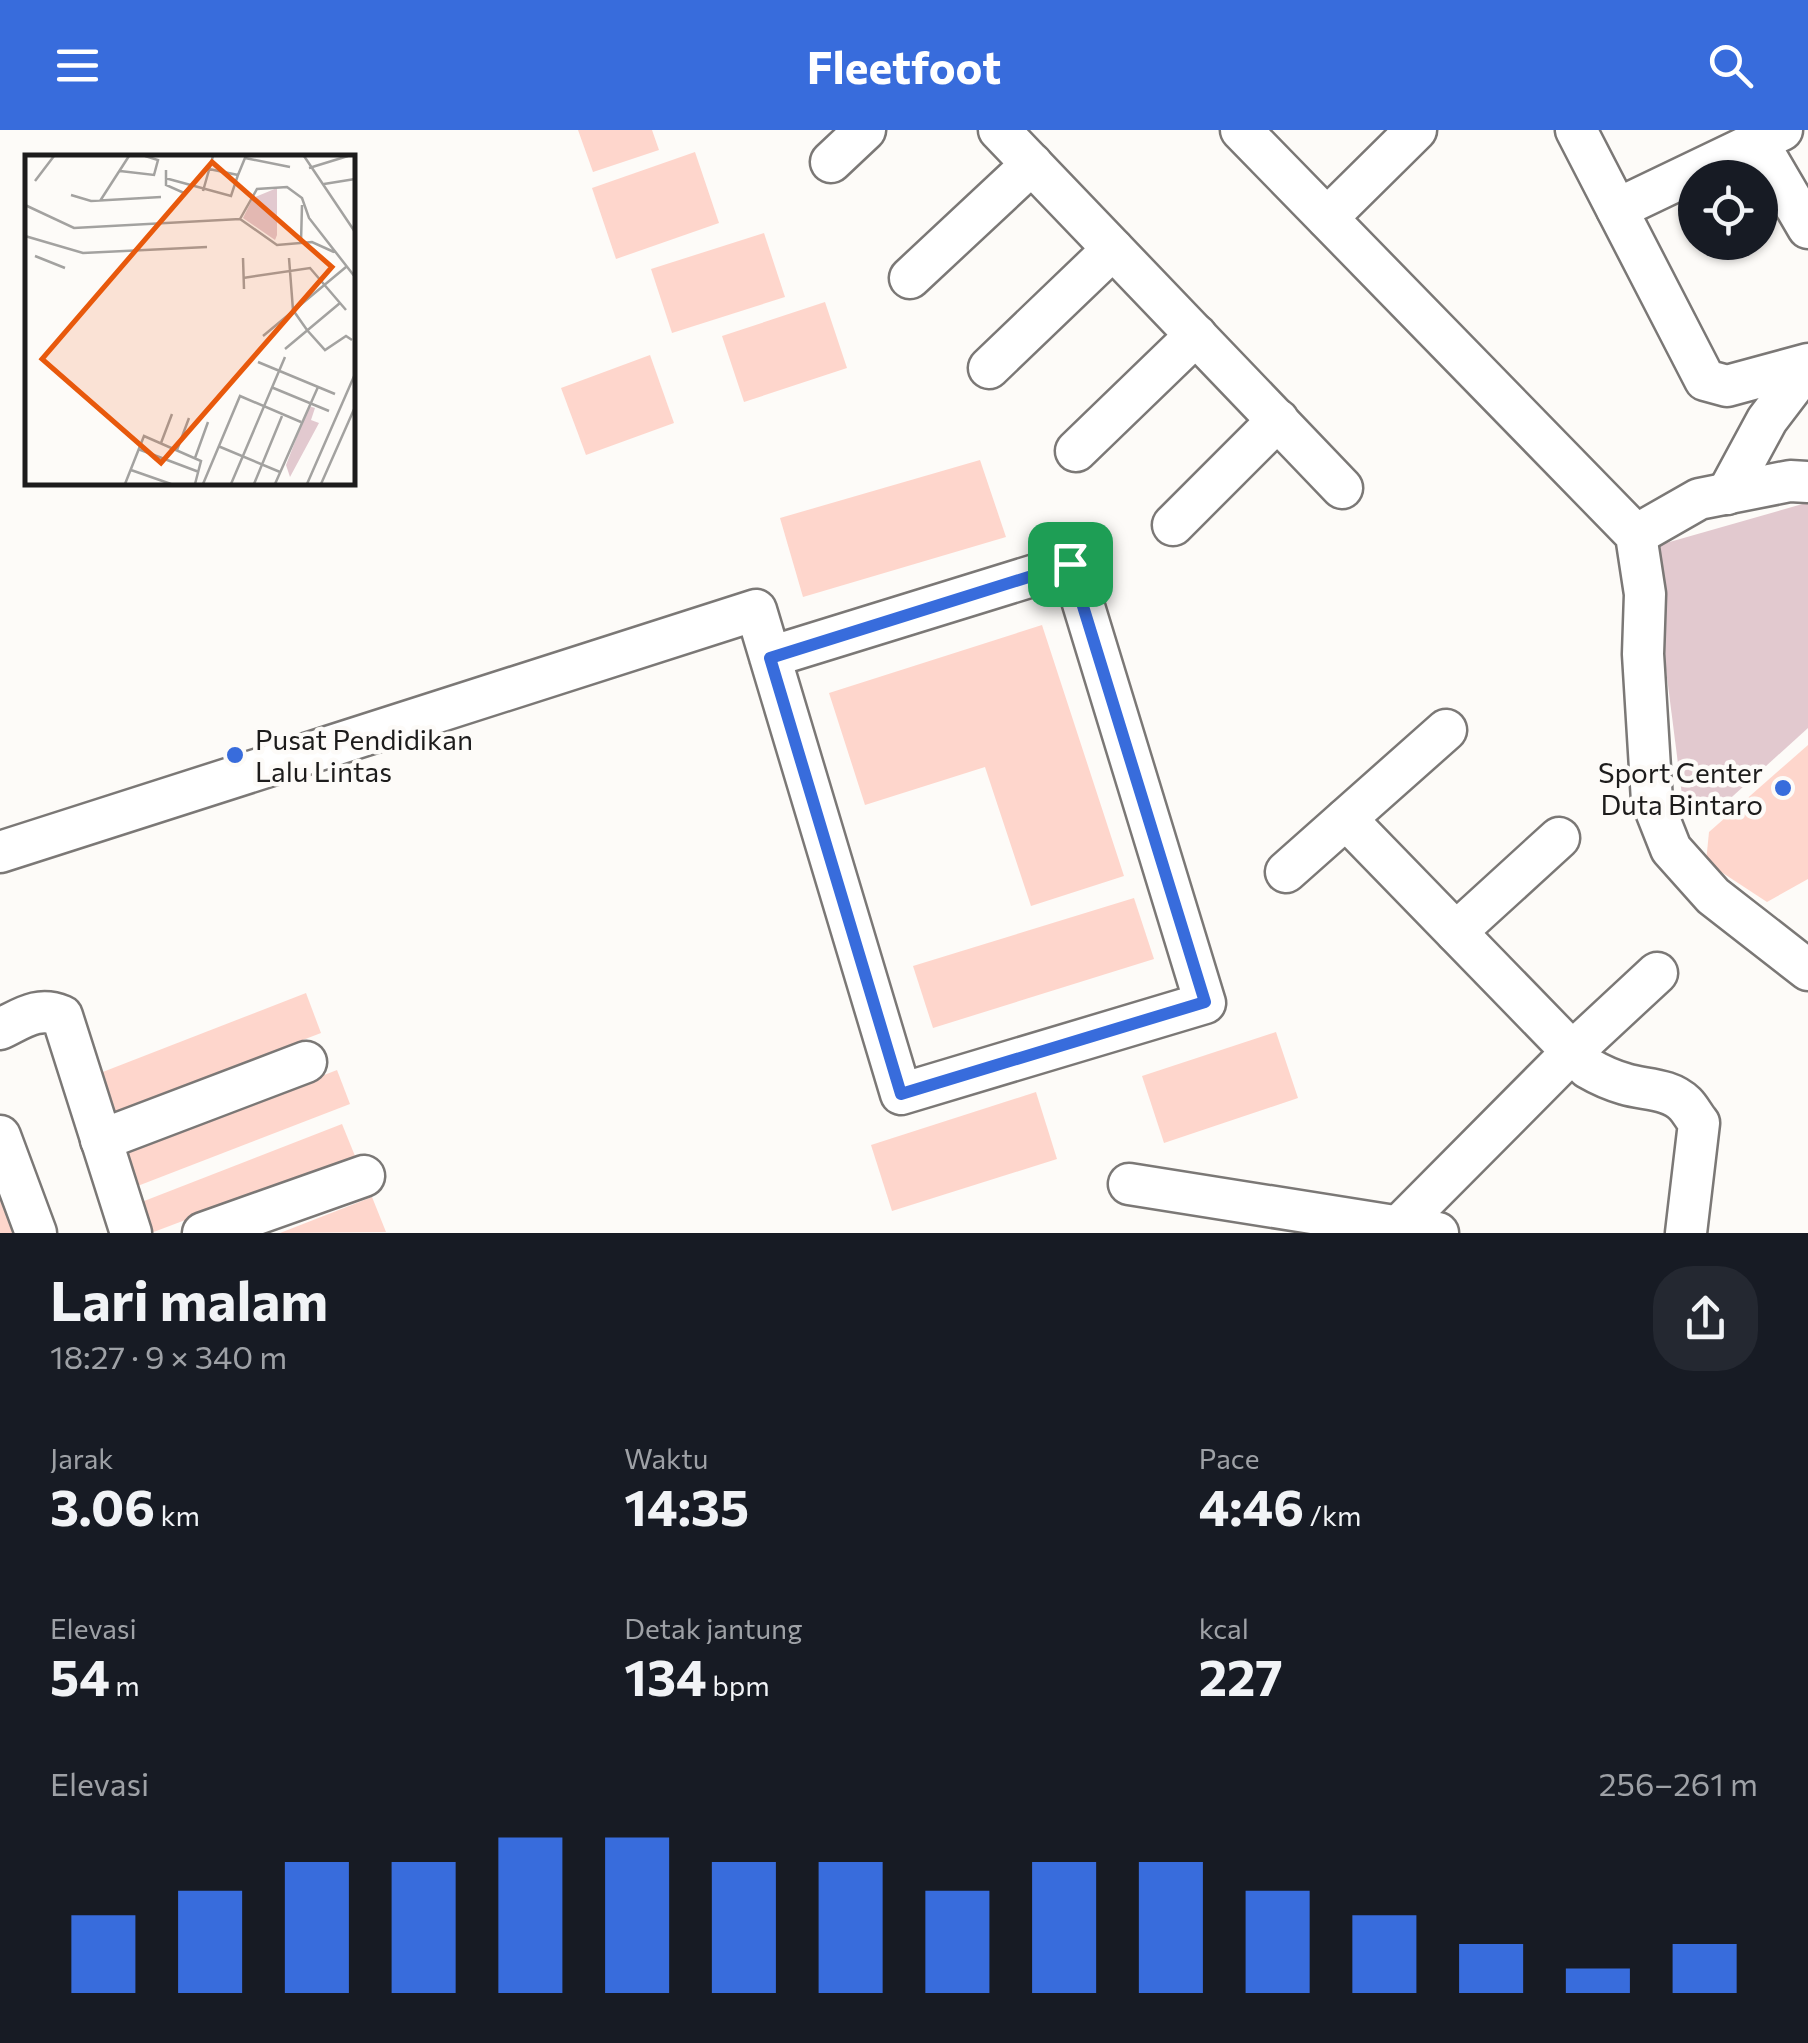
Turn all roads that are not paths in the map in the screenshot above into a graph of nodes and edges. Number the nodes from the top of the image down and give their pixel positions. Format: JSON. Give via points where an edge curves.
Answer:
{"nodes":[{"id":1,"x":865,"y":130,"type":"edge"},
{"id":2,"x":1000,"y":130,"type":"edge"},
{"id":3,"x":1242,"y":130,"type":"edge"},
{"id":4,"x":1416,"y":130,"type":"edge"},
{"id":5,"x":1540,"y":130,"type":"edge"},
{"id":6,"x":1550,"y":130,"type":"edge"},
{"id":7,"x":1576,"y":130,"type":"edge"},
{"id":8,"x":1769,"y":136,"type":"edge"},
{"id":9,"x":830,"y":162,"type":"dead end"},
{"id":10,"x":1032,"y":164,"type":"junction"},
{"id":11,"x":1617,"y":209,"type":"junction"},
{"id":12,"x":1327,"y":218,"type":"junction"},
{"id":13,"x":1808,"y":228,"type":"edge"},
{"id":14,"x":1113,"y":248,"type":"junction"},
{"id":15,"x":910,"y":278,"type":"dead end"},
{"id":16,"x":1196,"y":335,"type":"junction"},
{"id":17,"x":1808,"y":365,"type":"edge"},
{"id":18,"x":989,"y":368,"type":"dead end"},
{"id":19,"x":1278,"y":420,"type":"junction"},
{"id":20,"x":1076,"y":451,"type":"dead end"},
{"id":21,"x":1808,"y":482,"type":"edge"},
{"id":22,"x":1342,"y":488,"type":"dead end"},
{"id":23,"x":1727,"y":494,"type":"junction"},
{"id":24,"x":1173,"y":525,"type":"dead end"},
{"id":25,"x":1636,"y":535,"type":"junction"},
{"id":26,"x":770,"y":658,"type":"junction"},
{"id":27,"x":1446,"y":730,"type":"dead end"},
{"id":28,"x":1346,"y":820,"type":"junction"},
{"id":29,"x":1559,"y":838,"type":"dead end"},
{"id":30,"x":0,"y":852,"type":"edge"},
{"id":31,"x":1286,"y":872,"type":"dead end"},
{"id":32,"x":1456,"y":932,"type":"junction"},
{"id":33,"x":1804,"y":960,"type":"edge"},
{"id":34,"x":1657,"y":973,"type":"dead end"},
{"id":35,"x":0,"y":1029,"type":"edge"},
{"id":36,"x":1572,"y":1051,"type":"junction"},
{"id":37,"x":306,"y":1062,"type":"dead end"},
{"id":38,"x":0,"y":1136,"type":"edge"},
{"id":39,"x":101,"y":1140,"type":"junction"},
{"id":40,"x":364,"y":1176,"type":"dead end"},
{"id":41,"x":1129,"y":1184,"type":"dead end"},
{"id":42,"x":1399,"y":1230,"type":"edge"},
{"id":43,"x":36,"y":1233,"type":"edge"},
{"id":44,"x":132,"y":1233,"type":"edge"},
{"id":45,"x":203,"y":1233,"type":"edge"},
{"id":46,"x":1438,"y":1233,"type":"edge"},
{"id":47,"x":1686,"y":1233,"type":"edge"}],
"edges":[{"from":1,"to":9,"type":"street"},
{"from":2,"to":10,"type":"street"},
{"from":3,"to":12,"type":"street"},
{"from":4,"to":12,"type":"street"},
{"from":5,"to":6,"type":"street"},
{"from":7,"to":11,"type":"street"},
{"from":8,"to":11,"type":"street"},
{"from":8,"to":13,"type":"street"},
{"from":10,"to":14,"type":"street"},
{"from":10,"to":15,"type":"street"},
{"from":11,"to":17,"type":"street","via":[[1705,380],[1727,386]]},
{"from":12,"to":25,"type":"street"},
{"from":14,"to":16,"type":"street"},
{"from":14,"to":18,"type":"street"},
{"from":16,"to":19,"type":"street"},
{"from":16,"to":20,"type":"street"},
{"from":17,"to":23,"type":"street","via":[[1767,420]]},
{"from":19,"to":22,"type":"street"},
{"from":19,"to":24,"type":"street"},
{"from":21,"to":23,"type":"street"},
{"from":23,"to":25,"type":"street","via":[[1698,499]]},
{"from":25,"to":33,"type":"street","via":[[1645,594],[1652,801],[1671,850],[1714,896]]},
{"from":26,"to":26,"type":"street","via":[[901,1094],[1205,1002],[1070,564]]},
{"from":26,"to":30,"type":"street","via":[[756,610]]},
{"from":27,"to":28,"type":"street"},
{"from":28,"to":31,"type":"street"},
{"from":28,"to":32,"type":"street"},
{"from":29,"to":32,"type":"street"},
{"from":32,"to":36,"type":"street"},
{"from":34,"to":36,"type":"street"},
{"from":35,"to":39,"type":"street","via":[[47,1010],[62,1016]]},
{"from":36,"to":42,"type":"street"},
{"from":36,"to":47,"type":"street","via":[[1606,1078],[1675,1097],[1699,1123]]},
{"from":37,"to":39,"type":"street"},
{"from":38,"to":43,"type":"street"},
{"from":39,"to":44,"type":"street"},
{"from":40,"to":45,"type":"street"},
{"from":41,"to":42,"type":"street"},
{"from":42,"to":46,"type":"street"}]}
